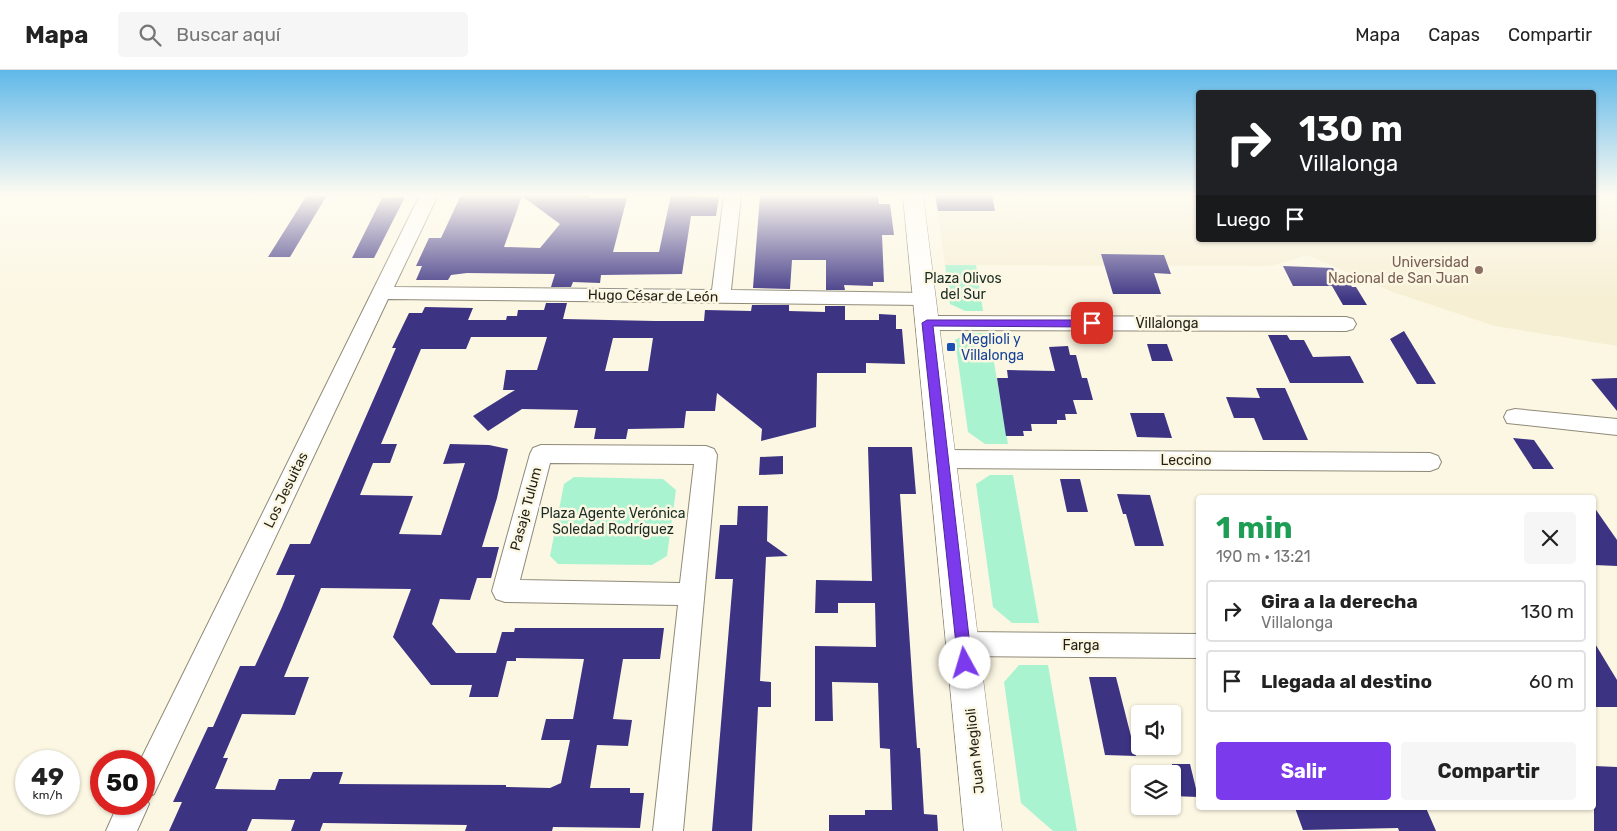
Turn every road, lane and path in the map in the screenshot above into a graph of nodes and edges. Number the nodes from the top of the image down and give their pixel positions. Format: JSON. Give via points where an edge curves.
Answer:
{"nodes":[{"id":1,"x":412,"y":231,"type":"edge"},
{"id":2,"x":729,"y":231,"type":"edge"},
{"id":3,"x":917,"y":231,"type":"edge"},
{"id":4,"x":381,"y":293,"type":"junction"},
{"id":5,"x":721,"y":297,"type":"junction"},
{"id":6,"x":926,"y":311,"type":"junction"},
{"id":7,"x":1346,"y":324,"type":"dead end"},
{"id":8,"x":1515,"y":416,"type":"dead end"},
{"id":9,"x":1617,"y":427,"type":"edge"},
{"id":10,"x":942,"y":459,"type":"junction"},
{"id":11,"x":1430,"y":462,"type":"dead end"},
{"id":12,"x":691,"y":594,"type":"junction"},
{"id":13,"x":963,"y":644,"type":"junction"},
{"id":14,"x":1196,"y":646,"type":"edge"},
{"id":15,"x":155,"y":761,"type":"edge"},
{"id":16,"x":129,"y":815,"type":"edge"},
{"id":17,"x":121,"y":831,"type":"edge"},
{"id":18,"x":668,"y":831,"type":"edge"},
{"id":19,"x":983,"y":831,"type":"edge"}],
"edges":[{"from":1,"to":4,"type":"street","name":"Los Jesuitas"},
{"from":2,"to":5,"type":"street"},
{"from":3,"to":6,"type":"main road","name":"Juan Meglioli"},
{"from":4,"to":5,"type":"street","name":"Hugo César de León"},
{"from":4,"to":15,"type":"street","name":"Los Jesuitas"},
{"from":5,"to":6,"type":"street","name":"Hugo César de León"},
{"from":6,"to":7,"type":"street","name":"Villalonga"},
{"from":6,"to":10,"type":"main road","name":"Juan Meglioli"},
{"from":8,"to":9,"type":"street"},
{"from":10,"to":11,"type":"street","name":"Leccino"},
{"from":10,"to":13,"type":"main road","name":"Juan Meglioli"},
{"from":12,"to":12,"type":"street","name":"Pasaje Tulum","via":[[706,455],[541,454],[505,591]]},
{"from":12,"to":18,"type":"street","name":"Pasaje Tulum"},
{"from":13,"to":14,"type":"street","name":"Farga"},
{"from":13,"to":19,"type":"main road","name":"Juan Meglioli"},
{"from":16,"to":17,"type":"street"}]}
